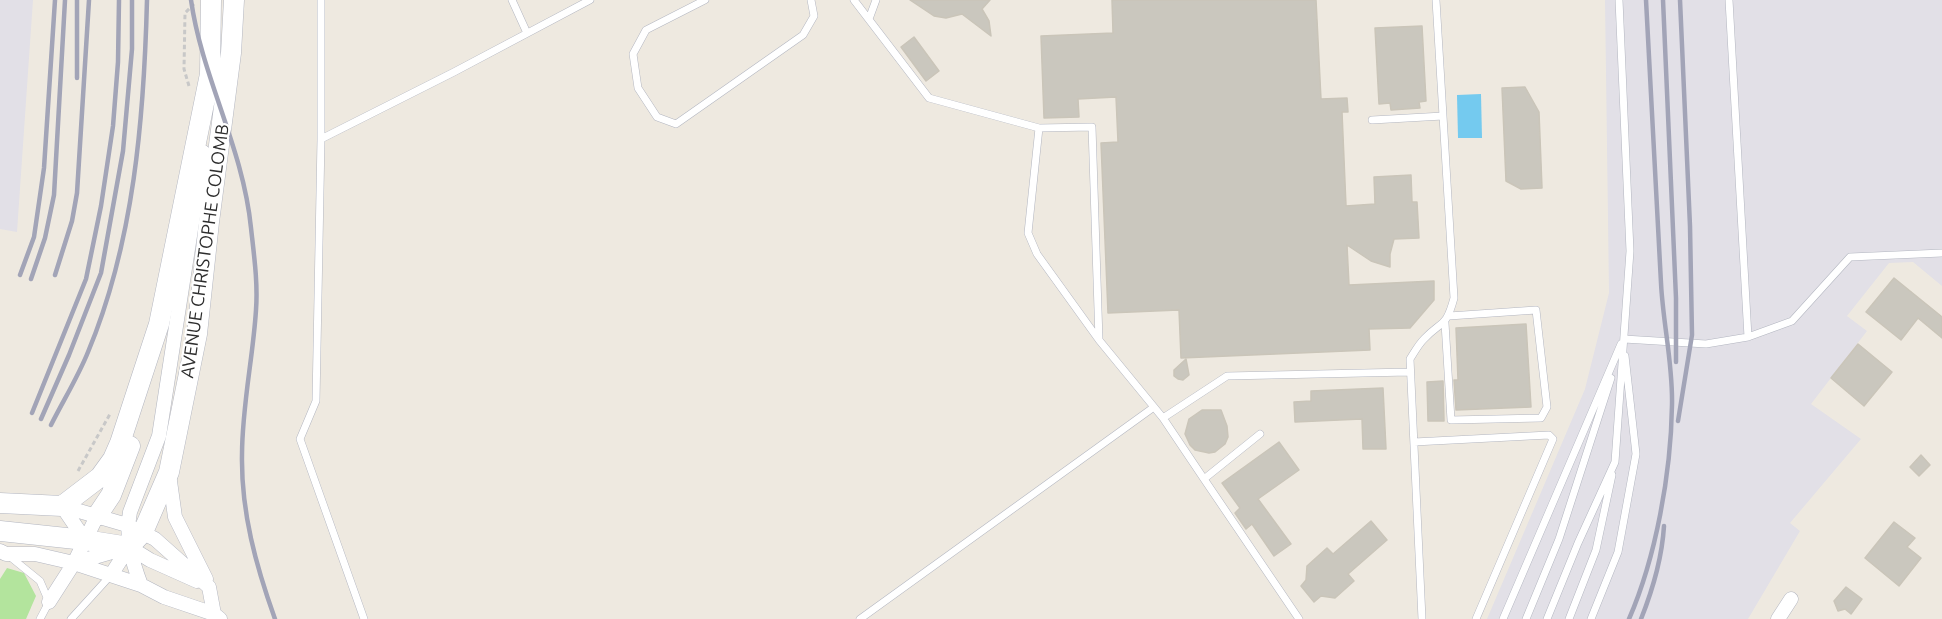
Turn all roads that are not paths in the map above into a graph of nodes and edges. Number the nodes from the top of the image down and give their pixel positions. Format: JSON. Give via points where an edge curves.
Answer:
{"nodes":[{"id":1,"x":234,"y":0,"type":"edge"},
{"id":2,"x":321,"y":0,"type":"edge"},
{"id":3,"x":512,"y":0,"type":"edge"},
{"id":4,"x":590,"y":0,"type":"edge"},
{"id":5,"x":705,"y":0,"type":"edge"},
{"id":6,"x":810,"y":0,"type":"edge"},
{"id":7,"x":854,"y":0,"type":"edge"},
{"id":8,"x":876,"y":0,"type":"edge"},
{"id":9,"x":1436,"y":0,"type":"edge"},
{"id":10,"x":1619,"y":0,"type":"edge"},
{"id":11,"x":1729,"y":0,"type":"edge"},
{"id":12,"x":204,"y":1,"type":"edge"},
{"id":13,"x":869,"y":19,"type":"junction"},
{"id":14,"x":527,"y":33,"type":"junction"},
{"id":15,"x":199,"y":87,"type":"junction"},
{"id":16,"x":1443,"y":116,"type":"junction"},
{"id":17,"x":1372,"y":120,"type":"dead end"},
{"id":18,"x":1039,"y":128,"type":"junction"},
{"id":19,"x":197,"y":136,"type":"junction"},
{"id":20,"x":321,"y":139,"type":"junction"},
{"id":21,"x":1942,"y":253,"type":"edge"},
{"id":22,"x":1447,"y":319,"type":"junction"},
{"id":23,"x":1748,"y":336,"type":"junction"},
{"id":24,"x":1624,"y":339,"type":"junction"},
{"id":25,"x":1099,"y":340,"type":"junction"},
{"id":26,"x":1409,"y":372,"type":"junction"},
{"id":27,"x":1154,"y":407,"type":"junction"},
{"id":28,"x":1163,"y":418,"type":"junction"},
{"id":29,"x":1260,"y":434,"type":"dead end"},
{"id":30,"x":1414,"y":442,"type":"junction"},
{"id":31,"x":1615,"y":462,"type":"junction"},
{"id":32,"x":169,"y":472,"type":"junction"},
{"id":33,"x":1204,"y":479,"type":"junction"},
{"id":34,"x":0,"y":503,"type":"edge"},
{"id":35,"x":62,"y":506,"type":"junction"},
{"id":36,"x":97,"y":516,"type":"junction"},
{"id":37,"x":135,"y":528,"type":"junction"},
{"id":38,"x":0,"y":531,"type":"edge"},
{"id":39,"x":85,"y":540,"type":"junction"},
{"id":40,"x":129,"y":547,"type":"junction"},
{"id":41,"x":3,"y":553,"type":"edge"},
{"id":42,"x":75,"y":563,"type":"junction"},
{"id":43,"x":111,"y":575,"type":"junction"},
{"id":44,"x":141,"y":585,"type":"junction"},
{"id":45,"x":209,"y":587,"type":"junction"},
{"id":46,"x":1791,"y":599,"type":"dead end"},
{"id":47,"x":49,"y":602,"type":"junction"},
{"id":48,"x":217,"y":617,"type":"edge"},
{"id":49,"x":40,"y":619,"type":"edge"},
{"id":50,"x":71,"y":619,"type":"edge"},
{"id":51,"x":364,"y":619,"type":"edge"},
{"id":52,"x":860,"y":619,"type":"edge"},
{"id":53,"x":1299,"y":619,"type":"edge"},
{"id":54,"x":1422,"y":619,"type":"edge"},
{"id":55,"x":1476,"y":619,"type":"edge"},
{"id":56,"x":1503,"y":619,"type":"edge"},
{"id":57,"x":1526,"y":619,"type":"edge"},
{"id":58,"x":1547,"y":619,"type":"edge"},
{"id":59,"x":1569,"y":619,"type":"edge"},
{"id":60,"x":1592,"y":619,"type":"edge"},
{"id":61,"x":1778,"y":619,"type":"edge"}],
"edges":[{"from":1,"to":32,"type":"main road","name":"AVENUE CHRISTOPHE COLOMB","via":[[197,334]]},
{"from":2,"to":20,"type":"lane"},
{"from":3,"to":14,"type":"lane"},
{"from":4,"to":14,"type":"lane"},
{"from":5,"to":6,"type":"lane","via":[[646,30],[633,54],[638,88],[657,117],[676,124],[803,35],[814,16]]},
{"from":7,"to":13,"type":"lane"},
{"from":8,"to":13,"type":"lane"},
{"from":9,"to":16,"type":"lane"},
{"from":10,"to":24,"type":"lane","via":[[1630,251]]},
{"from":11,"to":23,"type":"lane"},
{"from":12,"to":15,"type":"main road","via":[[210,74]]},
{"from":13,"to":18,"type":"lane","via":[[929,98]]},
{"from":14,"to":20,"type":"lane"},
{"from":15,"to":19,"type":"main road"},
{"from":15,"to":37,"type":"street","via":[[209,114],[159,436],[130,512]]},
{"from":16,"to":17,"type":"lane"},
{"from":16,"to":22,"type":"lane","via":[[1454,298]]},
{"from":18,"to":25,"type":"lane","via":[[1028,233],[1037,254]]},
{"from":18,"to":25,"type":"lane","via":[[1092,127]]},
{"from":19,"to":35,"type":"main road","via":[[159,324],[120,443],[100,477]]},
{"from":19,"to":36,"type":"main road","via":[[194,178],[156,374],[123,468]]},
{"from":20,"to":51,"type":"lane","via":[[316,401],[300,439]]},
{"from":21,"to":23,"type":"lane","via":[[1850,257],[1792,321]]},
{"from":22,"to":22,"type":"lane","via":[[1451,420],[1541,418],[1547,407],[1536,310]]},
{"from":22,"to":26,"type":"lane","via":[[1423,339],[1410,359]]},
{"from":23,"to":24,"type":"lane","via":[[1706,344]]},
{"from":24,"to":31,"type":"lane"},
{"from":24,"to":56,"type":"lane"},
{"from":24,"to":57,"type":"lane","via":[[1559,539]]},
{"from":24,"to":60,"type":"lane","via":[[1636,454],[1618,552]]},
{"from":25,"to":27,"type":"lane"},
{"from":26,"to":28,"type":"lane","via":[[1227,376]]},
{"from":26,"to":30,"type":"lane"},
{"from":27,"to":28,"type":"lane"},
{"from":27,"to":52,"type":"lane"},
{"from":28,"to":33,"type":"lane"},
{"from":29,"to":33,"type":"lane"},
{"from":30,"to":54,"type":"lane"},
{"from":30,"to":55,"type":"lane","via":[[1549,435],[1553,439]]},
{"from":31,"to":58,"type":"lane"},
{"from":31,"to":59,"type":"lane","via":[[1596,550]]},
{"from":32,"to":37,"type":"main road","name":"AVENUE CHRISTOPHE COLOMB"},
{"from":32,"to":45,"type":"street","via":[[175,517]]},
{"from":33,"to":53,"type":"lane"},
{"from":34,"to":35,"type":"main road"},
{"from":35,"to":36,"type":"street"},
{"from":35,"to":39,"type":"street"},
{"from":36,"to":37,"type":"street"},
{"from":36,"to":39,"type":"street"},
{"from":37,"to":40,"type":"main road","name":"AVENUE CHRISTOPHE COLOMB"},
{"from":37,"to":45,"type":"street","via":[[154,539]]},
{"from":38,"to":39,"type":"main road"},
{"from":39,"to":40,"type":"main road"},
{"from":39,"to":42,"type":"street"},
{"from":40,"to":42,"type":"street"},
{"from":40,"to":43,"type":"street"},
{"from":40,"to":44,"type":"street"},
{"from":40,"to":45,"type":"street"},
{"from":41,"to":42,"type":"street","via":[[35,554]]},
{"from":41,"to":47,"type":"lane","via":[[40,582]]},
{"from":42,"to":43,"type":"street"},
{"from":42,"to":47,"type":"street"},
{"from":43,"to":44,"type":"street"},
{"from":43,"to":50,"type":"lane"},
{"from":44,"to":48,"type":"street"},
{"from":45,"to":48,"type":"street"},
{"from":46,"to":61,"type":"street"},
{"from":47,"to":49,"type":"lane"}]}
